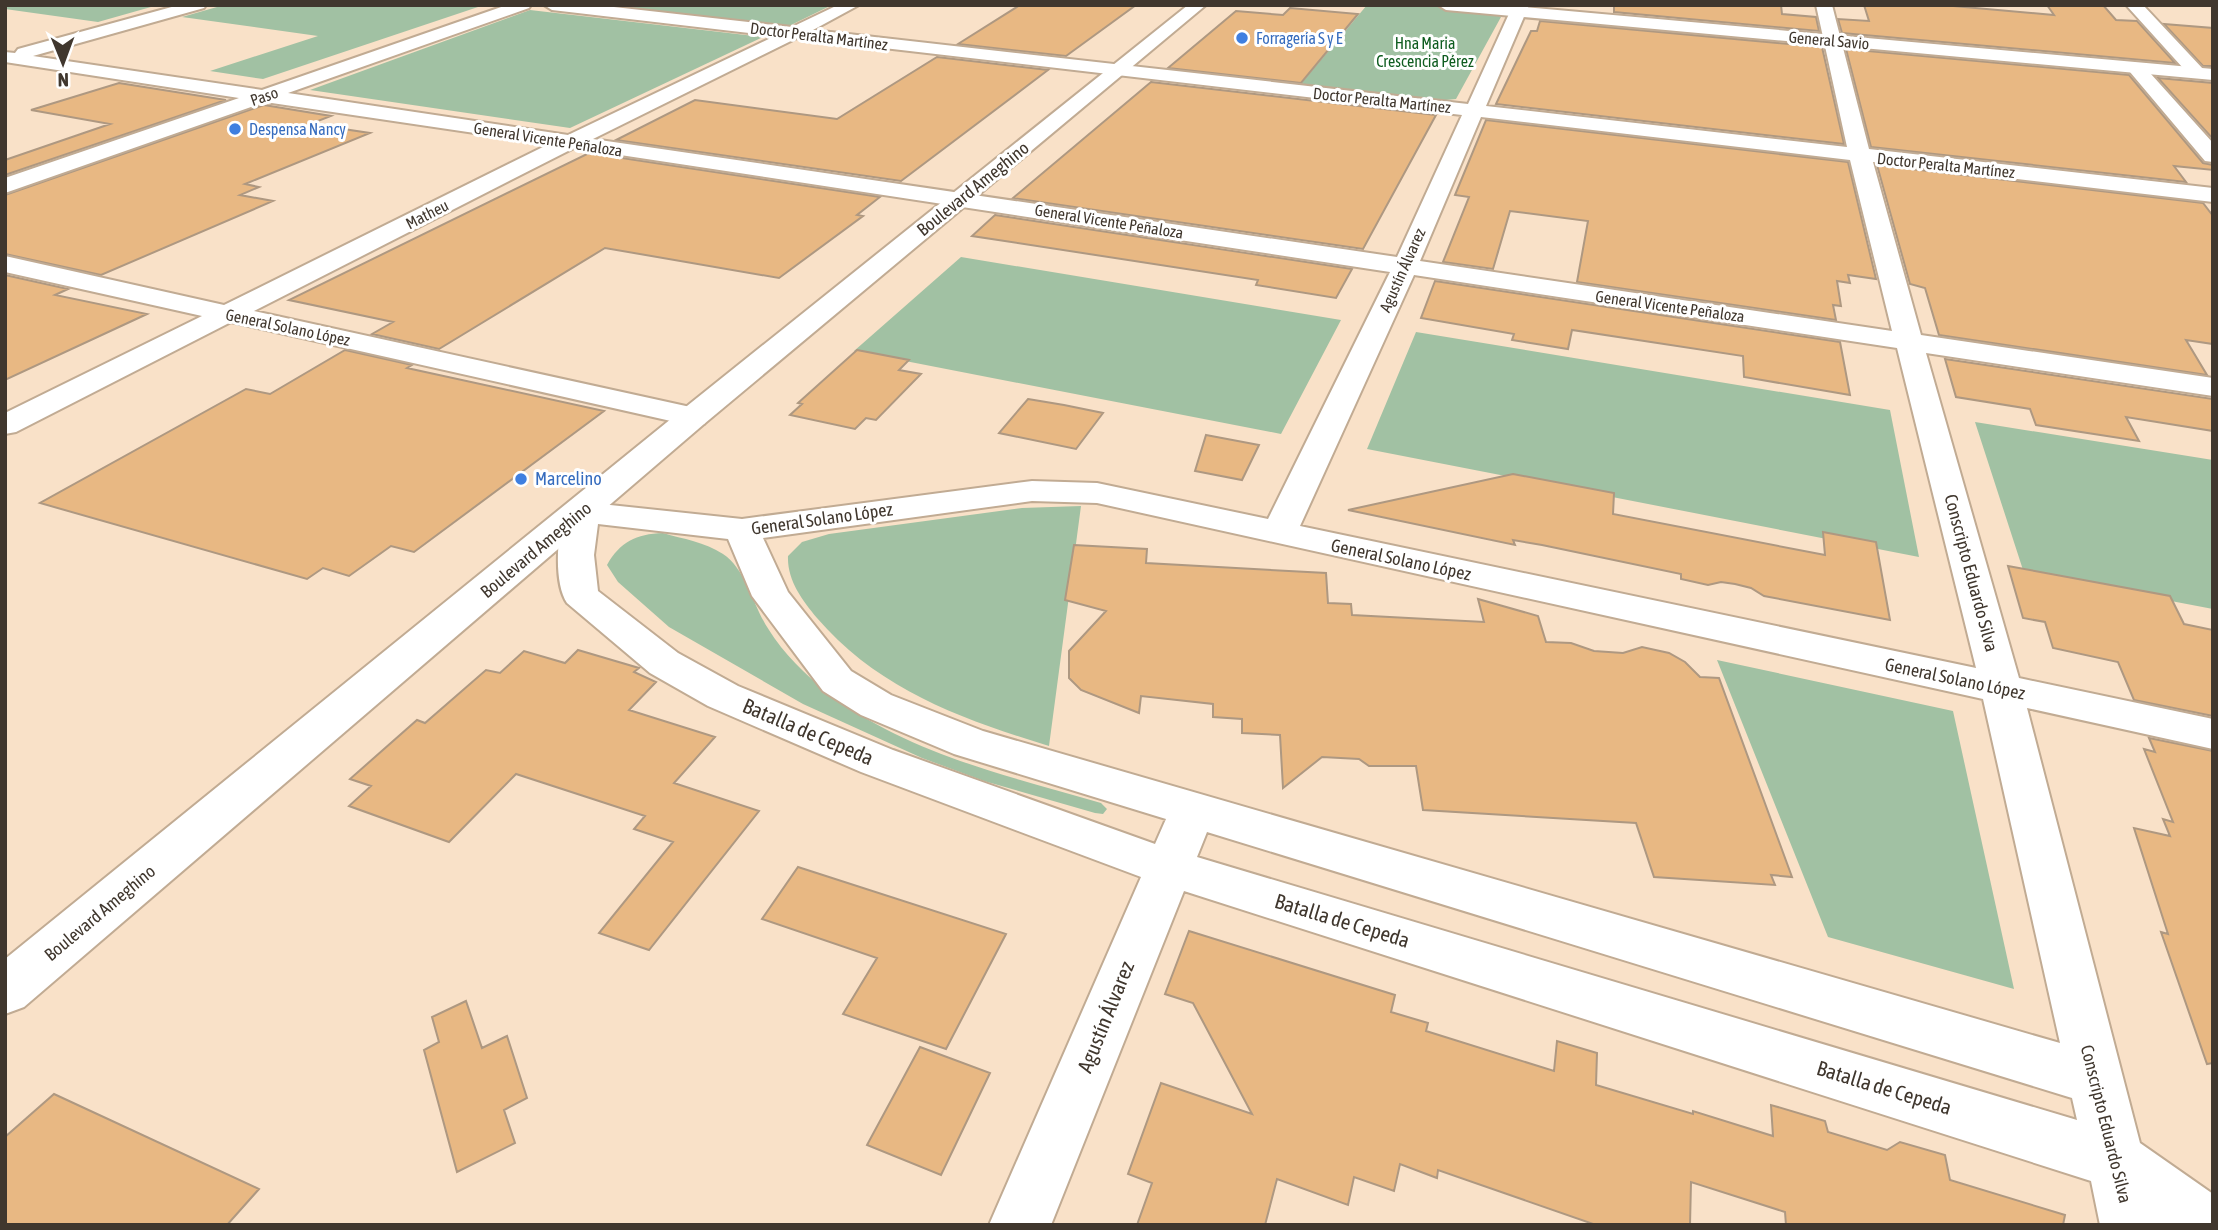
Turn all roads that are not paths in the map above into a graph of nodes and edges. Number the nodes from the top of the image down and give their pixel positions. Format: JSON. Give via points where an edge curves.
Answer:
{"nodes":[{"id":1,"x":198,"y":5,"type":"edge"},
{"id":2,"x":523,"y":5,"type":"edge"},
{"id":3,"x":552,"y":5,"type":"edge"},
{"id":4,"x":850,"y":5,"type":"edge"},
{"id":5,"x":1198,"y":5,"type":"edge"},
{"id":6,"x":1446,"y":5,"type":"edge"},
{"id":7,"x":1824,"y":5,"type":"edge"},
{"id":8,"x":2134,"y":5,"type":"edge"},
{"id":9,"x":1519,"y":8,"type":"edge"},
{"id":10,"x":793,"y":34,"type":"junction"},
{"id":11,"x":1833,"y":40,"type":"junction"},
{"id":12,"x":6,"y":57,"type":"edge"},
{"id":13,"x":2136,"y":68,"type":"junction"},
{"id":14,"x":1119,"y":71,"type":"junction"},
{"id":15,"x":2205,"y":74,"type":"edge"},
{"id":16,"x":266,"y":96,"type":"junction"},
{"id":17,"x":1472,"y":111,"type":"junction"},
{"id":18,"x":568,"y":143,"type":"junction"},
{"id":19,"x":1860,"y":156,"type":"junction"},
{"id":20,"x":2213,"y":156,"type":"edge"},
{"id":21,"x":5,"y":187,"type":"edge"},
{"id":22,"x":2213,"y":195,"type":"edge"},
{"id":23,"x":961,"y":199,"type":"junction"},
{"id":24,"x":5,"y":264,"type":"edge"},
{"id":25,"x":1405,"y":267,"type":"junction"},
{"id":26,"x":229,"y":314,"type":"junction"},
{"id":27,"x":1910,"y":342,"type":"junction"},
{"id":28,"x":2213,"y":387,"type":"edge"},
{"id":29,"x":693,"y":417,"type":"junction"},
{"id":30,"x":5,"y":425,"type":"edge"},
{"id":31,"x":582,"y":512,"type":"junction"},
{"id":32,"x":742,"y":530,"type":"junction"},
{"id":33,"x":1279,"y":533,"type":"junction"},
{"id":34,"x":2001,"y":688,"type":"junction"},
{"id":35,"x":2213,"y":734,"type":"edge"},
{"id":36,"x":1193,"y":810,"type":"junction"},
{"id":37,"x":1168,"y":867,"type":"junction"},
{"id":38,"x":5,"y":991,"type":"edge"},
{"id":39,"x":2095,"y":1079,"type":"junction"},
{"id":40,"x":2115,"y":1160,"type":"junction"},
{"id":41,"x":1020,"y":1225,"type":"edge"},
{"id":42,"x":2131,"y":1225,"type":"edge"},
{"id":43,"x":2204,"y":1225,"type":"edge"}],
"edges":[{"from":1,"to":12,"type":"street"},
{"from":2,"to":16,"type":"street","name":"Paso"},
{"from":3,"to":10,"type":"street","name":"Doctor Peralta Martínez"},
{"from":4,"to":10,"type":"street","name":"Matheu"},
{"from":5,"to":14,"type":"street","name":"Boulevard Ameghino"},
{"from":6,"to":9,"type":"street","name":"General Savio"},
{"from":7,"to":11,"type":"street","name":"Conscripto Eduardo Silva"},
{"from":8,"to":15,"type":"street"},
{"from":9,"to":11,"type":"street","name":"General Savio"},
{"from":9,"to":17,"type":"street","name":"Agustín Álvarez"},
{"from":10,"to":14,"type":"street","name":"Doctor Peralta Martínez"},
{"from":10,"to":18,"type":"street","name":"Matheu"},
{"from":11,"to":13,"type":"street","name":"General Savio"},
{"from":11,"to":19,"type":"street","name":"Conscripto Eduardo Silva"},
{"from":12,"to":16,"type":"street","name":"General Vicente Peñaloza"},
{"from":13,"to":15,"type":"street","name":"General Savio"},
{"from":13,"to":20,"type":"street"},
{"from":14,"to":17,"type":"street","name":"Doctor Peralta Martínez"},
{"from":14,"to":23,"type":"street","name":"Boulevard Ameghino"},
{"from":16,"to":18,"type":"street","name":"General Vicente Peñaloza"},
{"from":16,"to":21,"type":"street","name":"Paso"},
{"from":17,"to":19,"type":"street","name":"Doctor Peralta Martínez"},
{"from":17,"to":25,"type":"street","name":"Agustín Álvarez"},
{"from":18,"to":23,"type":"street","name":"General Vicente Peñaloza"},
{"from":18,"to":26,"type":"street","name":"Matheu"},
{"from":19,"to":22,"type":"street","name":"Doctor Peralta Martínez"},
{"from":19,"to":27,"type":"street","name":"Conscripto Eduardo Silva"},
{"from":23,"to":25,"type":"street","name":"General Vicente Peñaloza"},
{"from":23,"to":29,"type":"street","name":"Boulevard Ameghino"},
{"from":24,"to":26,"type":"street","name":"General Solano López"},
{"from":25,"to":27,"type":"street","name":"General Vicente Peñaloza"},
{"from":25,"to":33,"type":"street","name":"Agustín Álvarez"},
{"from":26,"to":29,"type":"street","name":"General Solano López"},
{"from":26,"to":30,"type":"street","name":"Matheu"},
{"from":27,"to":28,"type":"street","name":"General Vicente Peñaloza"},
{"from":27,"to":34,"type":"street","name":"Conscripto Eduardo Silva"},
{"from":29,"to":31,"type":"street","name":"Boulevard Ameghino"},
{"from":31,"to":32,"type":"street","name":"General Solano López"},
{"from":31,"to":37,"type":"street","name":"Batalla de Cepeda","via":[[576,555],[580,595],[664,663],[723,696],[877,761]]},
{"from":31,"to":38,"type":"street","name":"Boulevard Ameghino"},
{"from":32,"to":33,"type":"street","name":"General Solano López","via":[[1031,491],[1097,493]]},
{"from":32,"to":36,"type":"street","via":[[771,596],[836,681],[876,705],[968,743]]},
{"from":33,"to":34,"type":"street","name":"General Solano López"},
{"from":34,"to":35,"type":"street","name":"General Solano López"},
{"from":34,"to":39,"type":"street","name":"Conscripto Eduardo Silva"},
{"from":36,"to":37,"type":"street","name":"Agustín Álvarez"},
{"from":36,"to":39,"type":"street"},
{"from":37,"to":40,"type":"street","name":"Batalla de Cepeda"},
{"from":37,"to":41,"type":"street","name":"Agustín Álvarez"},
{"from":39,"to":40,"type":"street","name":"Conscripto Eduardo Silva"},
{"from":40,"to":42,"type":"street","name":"Conscripto Eduardo Silva"},
{"from":40,"to":43,"type":"street","name":"Batalla de Cepeda"}]}
